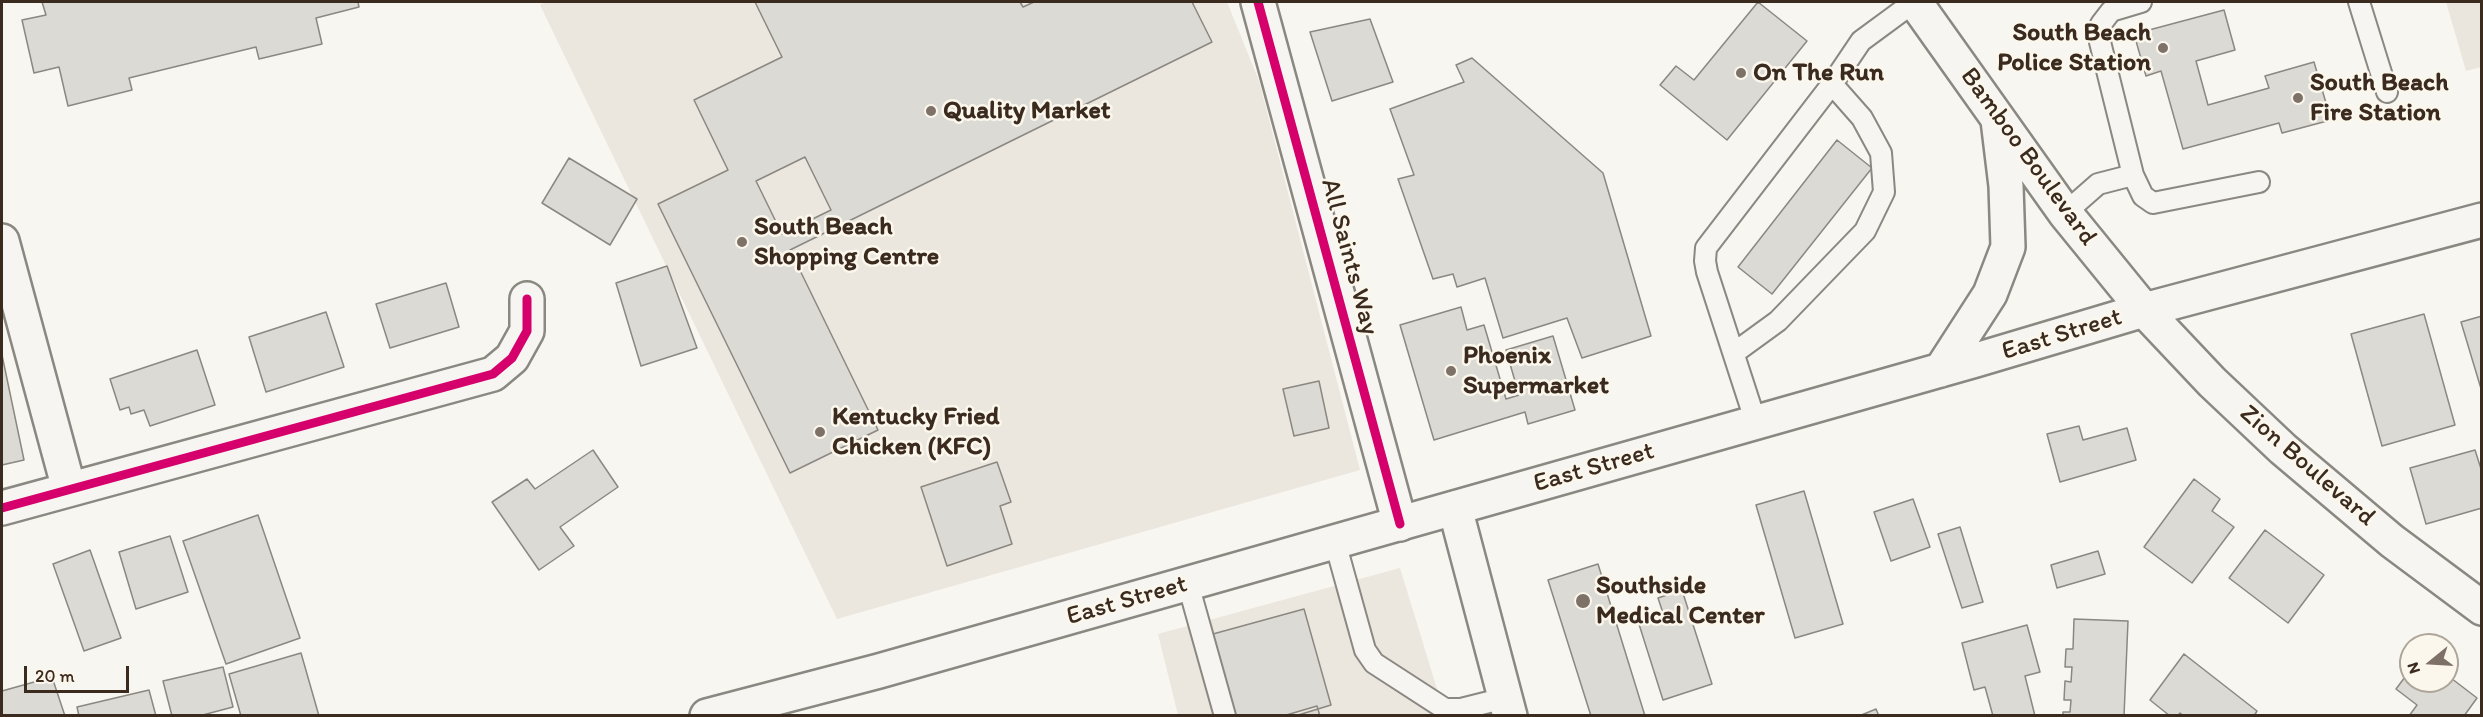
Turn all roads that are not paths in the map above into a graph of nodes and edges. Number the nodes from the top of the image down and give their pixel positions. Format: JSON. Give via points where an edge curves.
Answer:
{"nodes":[{"id":1,"x":1258,"y":2,"type":"edge"},
{"id":2,"x":1915,"y":2,"type":"edge"},
{"id":3,"x":2141,"y":2,"type":"edge"},
{"id":4,"x":2359,"y":2,"type":"edge"},
{"id":5,"x":1832,"y":84,"type":"junction"},
{"id":6,"x":2387,"y":92,"type":"dead end"},
{"id":7,"x":1998,"y":119,"type":"junction"},
{"id":8,"x":2133,"y":175,"type":"junction"},
{"id":9,"x":2259,"y":182,"type":"dead end"},
{"id":10,"x":2065,"y":213,"type":"junction"},
{"id":11,"x":2481,"y":220,"type":"edge"},
{"id":12,"x":2,"y":241,"type":"edge"},
{"id":13,"x":528,"y":299,"type":"dead end"},
{"id":14,"x":2144,"y":310,"type":"junction"},
{"id":15,"x":1734,"y":353,"type":"junction"},
{"id":16,"x":1941,"y":370,"type":"junction"},
{"id":17,"x":1756,"y":423,"type":"junction"},
{"id":18,"x":69,"y":489,"type":"junction"},
{"id":19,"x":2,"y":508,"type":"edge"},
{"id":20,"x":1455,"y":508,"type":"junction"},
{"id":21,"x":1400,"y":524,"type":"junction"},
{"id":22,"x":1335,"y":542,"type":"junction"},
{"id":23,"x":1188,"y":584,"type":"junction"},
{"id":24,"x":2481,"y":608,"type":"edge"},
{"id":25,"x":1508,"y":707,"type":"edge"},
{"id":26,"x":707,"y":716,"type":"edge"},
{"id":27,"x":1225,"y":716,"type":"edge"}],
"edges":[{"from":1,"to":21,"type":"main road","name":"All Saints Way"},
{"from":2,"to":5,"type":"lane","via":[[1862,41]]},
{"from":2,"to":7,"type":"main road","name":"Bamboo Boulevard"},
{"from":3,"to":8,"type":"lane","via":[[2112,11],[2102,24],[2100,42]]},
{"from":4,"to":6,"type":"lane"},
{"from":5,"to":15,"type":"lane","via":[[1706,248],[1707,272]]},
{"from":5,"to":15,"type":"lane","via":[[1862,118],[1881,153],[1884,192],[1866,231],[1778,321]]},
{"from":7,"to":10,"type":"main road","name":"Bamboo Boulevard"},
{"from":7,"to":16,"type":"main road","via":[[2008,247],[1990,294]]},
{"from":8,"to":9,"type":"lane","via":[[2143,196],[2153,203]]},
{"from":8,"to":10,"type":"lane","via":[[2098,184]]},
{"from":10,"to":14,"type":"main road","name":"Bamboo Boulevard"},
{"from":11,"to":14,"type":"main road","name":"East Street"},
{"from":12,"to":18,"type":"main road"},
{"from":13,"to":18,"type":"main road","via":[[527,331],[512,358],[493,374]]},
{"from":14,"to":16,"type":"main road","name":"East Street"},
{"from":14,"to":24,"type":"main road","name":"Zion Boulevard","via":[[2283,449],[2392,541]]},
{"from":15,"to":17,"type":"lane"},
{"from":16,"to":17,"type":"main road","name":"East Street"},
{"from":17,"to":20,"type":"main road","name":"East Street"},
{"from":18,"to":19,"type":"main road"},
{"from":20,"to":21,"type":"main road","name":"East Street"},
{"from":20,"to":25,"type":"main road"},
{"from":21,"to":22,"type":"main road","name":"East Street"},
{"from":22,"to":23,"type":"main road","name":"East Street"},
{"from":22,"to":25,"type":"lane","via":[[1365,650],[1374,663],[1445,709]]},
{"from":23,"to":26,"type":"main road","name":"East Street","via":[[879,672]]},
{"from":23,"to":27,"type":"lane"}]}
